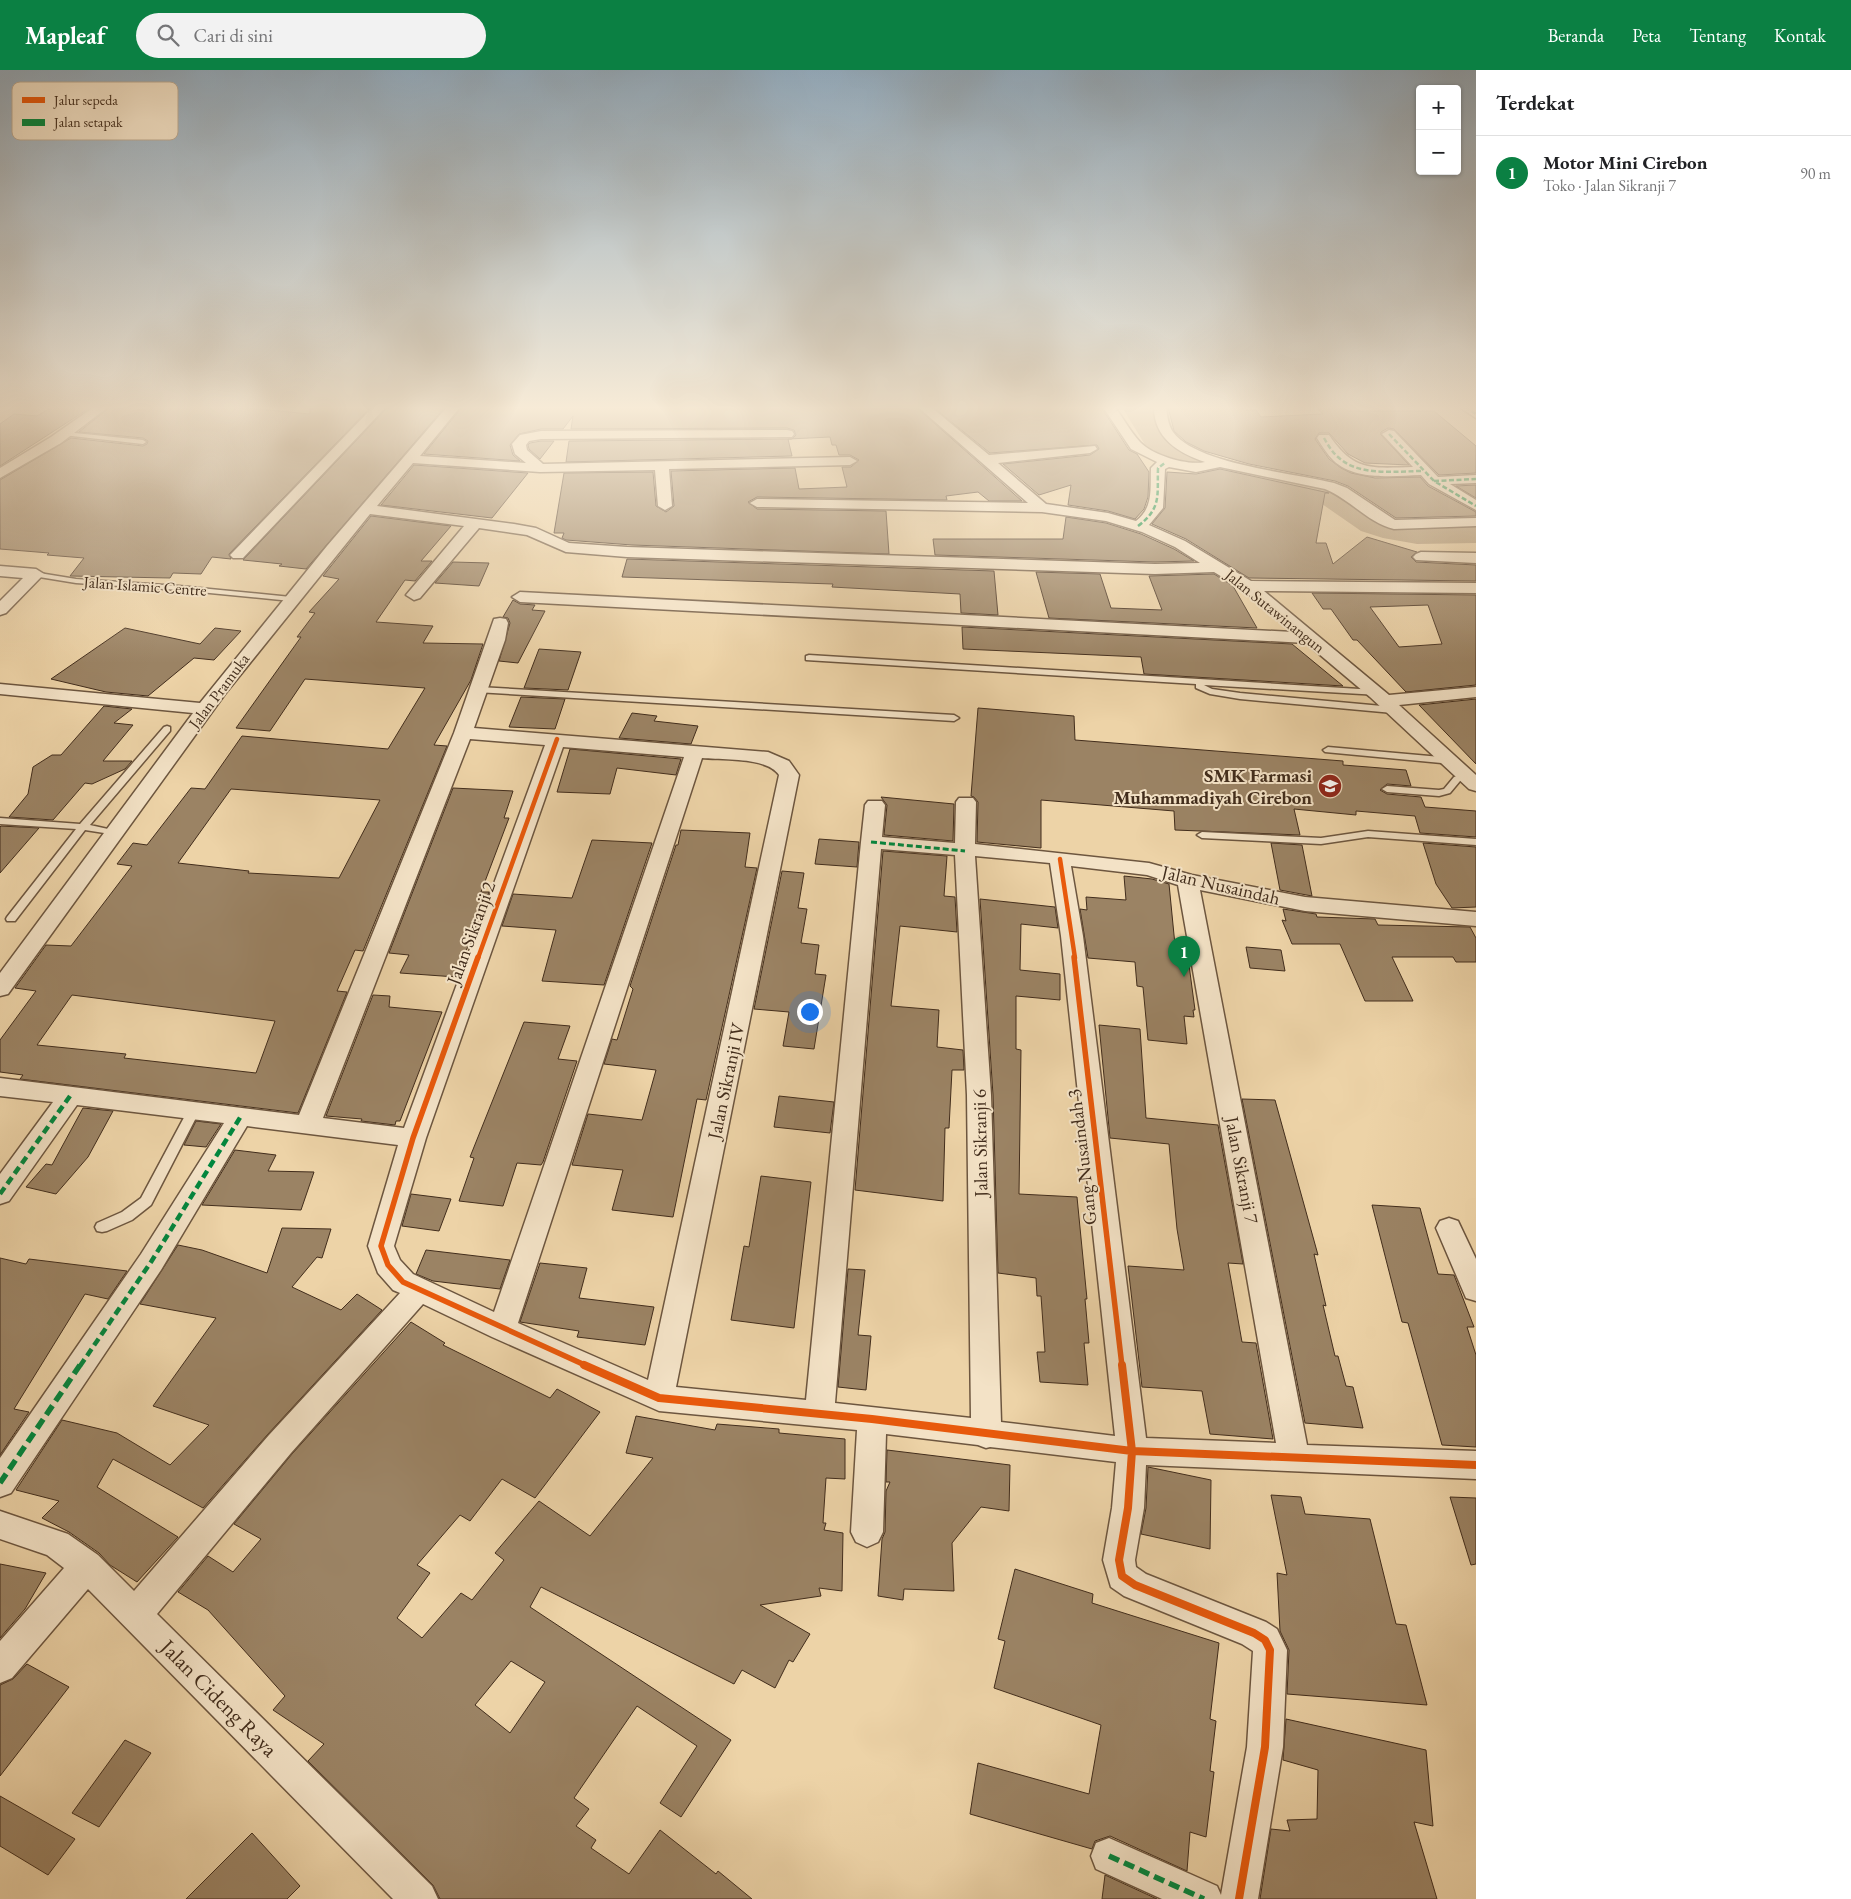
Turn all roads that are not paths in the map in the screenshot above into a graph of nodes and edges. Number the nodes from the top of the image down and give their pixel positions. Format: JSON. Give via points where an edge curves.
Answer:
{"nodes":[{"id":1,"x":297,"y":492,"type":"edge"},
{"id":2,"x":381,"y":492,"type":"edge"},
{"id":3,"x":664,"y":492,"type":"edge"},
{"id":4,"x":1023,"y":492,"type":"edge"},
{"id":5,"x":1157,"y":492,"type":"edge"},
{"id":6,"x":1343,"y":492,"type":"edge"},
{"id":7,"x":1454,"y":492,"type":"edge"},
{"id":8,"x":757,"y":502,"type":"dead end"},
{"id":9,"x":665,"y":506,"type":"dead end"},
{"id":10,"x":1476,"y":506,"type":"edge"},
{"id":11,"x":1042,"y":508,"type":"junction"},
{"id":12,"x":366,"y":509,"type":"junction"},
{"id":13,"x":1476,"y":522,"type":"edge"},
{"id":14,"x":475,"y":523,"type":"junction"},
{"id":15,"x":1138,"y":526,"type":"junction"},
{"id":16,"x":238,"y":554,"type":"dead end"},
{"id":17,"x":1421,"y":557,"type":"dead end"},
{"id":18,"x":1476,"y":558,"type":"edge"},
{"id":19,"x":1220,"y":567,"type":"junction"},
{"id":20,"x":0,"y":571,"type":"edge"},
{"id":21,"x":36,"y":574,"type":"junction"},
{"id":22,"x":1248,"y":586,"type":"junction"},
{"id":23,"x":1476,"y":588,"type":"edge"},
{"id":24,"x":414,"y":595,"type":"dead end"},
{"id":25,"x":520,"y":598,"type":"dead end"},
{"id":26,"x":291,"y":599,"type":"junction"},
{"id":27,"x":0,"y":610,"type":"edge"},
{"id":28,"x":500,"y":623,"type":"dead end"},
{"id":29,"x":1310,"y":638,"type":"junction"},
{"id":30,"x":809,"y":658,"type":"dead end"},
{"id":31,"x":1188,"y":682,"type":"junction"},
{"id":32,"x":0,"y":689,"type":"edge"},
{"id":33,"x":479,"y":690,"type":"junction"},
{"id":34,"x":1476,"y":692,"type":"edge"},
{"id":35,"x":1384,"y":701,"type":"junction"},
{"id":36,"x":206,"y":709,"type":"junction"},
{"id":37,"x":954,"y":718,"type":"dead end"},
{"id":38,"x":167,"y":729,"type":"dead end"},
{"id":39,"x":463,"y":733,"type":"junction"},
{"id":40,"x":557,"y":739,"type":"junction"},
{"id":41,"x":1328,"y":750,"type":"dead end"},
{"id":42,"x":695,"y":752,"type":"junction"},
{"id":43,"x":1452,"y":761,"type":"junction"},
{"id":44,"x":1471,"y":781,"type":"edge"},
{"id":45,"x":1388,"y":789,"type":"dead end"},
{"id":46,"x":966,"y":802,"type":"dead end"},
{"id":47,"x":875,"y":806,"type":"dead end"},
{"id":48,"x":0,"y":821,"type":"edge"},
{"id":49,"x":83,"y":827,"type":"junction"},
{"id":50,"x":113,"y":833,"type":"junction"},
{"id":51,"x":1202,"y":835,"type":"dead end"},
{"id":52,"x":871,"y":842,"type":"junction"},
{"id":53,"x":1476,"y":842,"type":"edge"},
{"id":54,"x":965,"y":851,"type":"junction"},
{"id":55,"x":1060,"y":859,"type":"junction"},
{"id":56,"x":1188,"y":881,"type":"junction"},
{"id":57,"x":11,"y":919,"type":"dead end"},
{"id":58,"x":1476,"y":919,"type":"edge"},
{"id":59,"x":9,"y":961,"type":"edge"},
{"id":60,"x":0,"y":989,"type":"edge"},
{"id":61,"x":0,"y":1087,"type":"edge"},
{"id":62,"x":70,"y":1096,"type":"junction"},
{"id":63,"x":194,"y":1110,"type":"junction"},
{"id":64,"x":240,"y":1116,"type":"junction"},
{"id":65,"x":308,"y":1124,"type":"junction"},
{"id":66,"x":413,"y":1138,"type":"junction"},
{"id":67,"x":0,"y":1194,"type":"edge"},
{"id":68,"x":102,"y":1227,"type":"dead end"},
{"id":69,"x":1449,"y":1228,"type":"dead end"},
{"id":70,"x":419,"y":1290,"type":"junction"},
{"id":71,"x":1476,"y":1290,"type":"edge"},
{"id":72,"x":502,"y":1329,"type":"junction"},
{"id":73,"x":659,"y":1398,"type":"junction"},
{"id":74,"x":818,"y":1414,"type":"junction"},
{"id":75,"x":872,"y":1420,"type":"junction"},
{"id":76,"x":986,"y":1435,"type":"junction"},
{"id":77,"x":1132,"y":1452,"type":"junction"},
{"id":78,"x":1292,"y":1459,"type":"junction"},
{"id":79,"x":1476,"y":1465,"type":"edge"},
{"id":80,"x":0,"y":1483,"type":"edge"},
{"id":81,"x":0,"y":1525,"type":"edge"},
{"id":82,"x":867,"y":1532,"type":"dead end"},
{"id":83,"x":87,"y":1566,"type":"junction"},
{"id":84,"x":135,"y":1615,"type":"junction"},
{"id":85,"x":0,"y":1666,"type":"edge"},
{"id":86,"x":1109,"y":1856,"type":"dead end"},
{"id":87,"x":419,"y":1899,"type":"edge"},
{"id":88,"x":1204,"y":1899,"type":"edge"},
{"id":89,"x":1239,"y":1899,"type":"edge"}],
"edges":[{"from":1,"to":16,"type":"street"},
{"from":2,"to":12,"type":"street","name":"Jalan Pramuka"},
{"from":3,"to":9,"type":"street"},
{"from":4,"to":11,"type":"street"},
{"from":5,"to":15,"type":"street","via":[[1153,514]]},
{"from":6,"to":13,"type":"street","via":[[1394,525]]},
{"from":7,"to":10,"type":"street"},
{"from":8,"to":11,"type":"street","name":"Jalan Sutawinangun"},
{"from":11,"to":15,"type":"street","name":"Jalan Sutawinangun","via":[[1108,516]]},
{"from":12,"to":14,"type":"street"},
{"from":12,"to":26,"type":"street","name":"Jalan Pramuka"},
{"from":14,"to":19,"type":"street","via":[[531,531],[566,547],[627,552],[1155,569]]},
{"from":14,"to":24,"type":"street"},
{"from":15,"to":19,"type":"street","name":"Jalan Sutawinangun","via":[[1180,544]]},
{"from":17,"to":18,"type":"street"},
{"from":19,"to":22,"type":"street","name":"Jalan Sutawinangun"},
{"from":20,"to":21,"type":"street","name":"Jalan Islamic Centre"},
{"from":21,"to":26,"type":"lane","name":"Jalan Islamic Centre","via":[[76,582]]},
{"from":21,"to":27,"type":"street"},
{"from":22,"to":23,"type":"street"},
{"from":22,"to":29,"type":"street","name":"Jalan Sutawinangun"},
{"from":25,"to":29,"type":"street"},
{"from":26,"to":36,"type":"street","name":"Jalan Pramuka"},
{"from":28,"to":33,"type":"street"},
{"from":29,"to":35,"type":"street","name":"Jalan Sutawinangun"},
{"from":30,"to":31,"type":"lane"},
{"from":31,"to":35,"type":"lane"},
{"from":31,"to":35,"type":"lane","via":[[1210,691],[1240,696]]},
{"from":32,"to":36,"type":"street"},
{"from":33,"to":37,"type":"lane"},
{"from":33,"to":39,"type":"street"},
{"from":34,"to":35,"type":"street"},
{"from":35,"to":43,"type":"street","name":"Jalan Sutawinangun"},
{"from":36,"to":50,"type":"street","name":"Jalan Pramuka"},
{"from":38,"to":49,"type":"lane"},
{"from":39,"to":40,"type":"street"},
{"from":39,"to":65,"type":"street"},
{"from":40,"to":42,"type":"street"},
{"from":40,"to":66,"type":"street","name":"Jalan Sikranji 2"},
{"from":41,"to":43,"type":"lane"},
{"from":42,"to":72,"type":"street"},
{"from":42,"to":73,"type":"street","name":"Jalan Sikranji IV","via":[[768,758],[782,765],[789,775]]},
{"from":43,"to":44,"type":"street","name":"Jalan Sutawinangun"},
{"from":44,"to":45,"type":"lane","via":[[1457,779],[1447,791],[1439,793]]},
{"from":46,"to":54,"type":"street","name":"Jalan Sikranji 6"},
{"from":47,"to":52,"type":"street"},
{"from":48,"to":49,"type":"lane"},
{"from":49,"to":50,"type":"lane"},
{"from":49,"to":57,"type":"lane"},
{"from":50,"to":59,"type":"street","name":"Jalan Pramuka"},
{"from":51,"to":53,"type":"lane","via":[[1321,841],[1368,834]]},
{"from":52,"to":54,"type":"street","name":"Jalan Nusaindah"},
{"from":52,"to":74,"type":"street"},
{"from":54,"to":55,"type":"street","name":"Jalan Nusaindah"},
{"from":54,"to":76,"type":"street","name":"Jalan Sikranji 6","via":[[979,1095]]},
{"from":55,"to":56,"type":"street","name":"Jalan Nusaindah","via":[[1149,869]]},
{"from":55,"to":77,"type":"street","name":"Gang Nusaindah 3","via":[[1072,936]]},
{"from":56,"to":58,"type":"street","name":"Jalan Nusaindah","via":[[1306,904]]},
{"from":56,"to":78,"type":"street","name":"Jalan Sikranji 7","via":[[1291,1433]]},
{"from":59,"to":60,"type":"street","name":"Jalan Pramuka"},
{"from":61,"to":62,"type":"street"},
{"from":62,"to":63,"type":"street"},
{"from":62,"to":67,"type":"street"},
{"from":63,"to":64,"type":"street"},
{"from":63,"to":68,"type":"lane","via":[[146,1202],[127,1216]]},
{"from":64,"to":65,"type":"street"},
{"from":64,"to":80,"type":"street","via":[[151,1262]]},
{"from":65,"to":66,"type":"street"},
{"from":66,"to":70,"type":"street","name":"Jalan Sikranji 2","via":[[381,1246],[388,1265],[403,1282]]},
{"from":69,"to":71,"type":"street"},
{"from":70,"to":72,"type":"street","name":"Jalan Sikranji 2"},
{"from":70,"to":84,"type":"street","via":[[280,1444]]},
{"from":72,"to":73,"type":"street","name":"Jalan Sikranji 2"},
{"from":73,"to":74,"type":"street","name":"Jalan Sikranji 2"},
{"from":74,"to":75,"type":"street","name":"Jalan Sikranji 2"},
{"from":75,"to":76,"type":"street","name":"Jalan Sikranji 2"},
{"from":75,"to":82,"type":"street"},
{"from":76,"to":77,"type":"street","name":"Jalan Sikranji 2"},
{"from":77,"to":78,"type":"street","name":"Jalan Sikranji 2"},
{"from":77,"to":89,"type":"street","name":"Gang Nusaindah 3","via":[[1128,1508],[1119,1560],[1122,1576],[1135,1585],[1254,1632],[1265,1640],[1270,1650],[1265,1747]]},
{"from":78,"to":79,"type":"street","name":"Jalan Sikranji 2"},
{"from":81,"to":83,"type":"street","name":"Jalan Cideng Raya","via":[[57,1544]]},
{"from":83,"to":84,"type":"street","name":"Jalan Cideng Raya"},
{"from":83,"to":85,"type":"street"},
{"from":84,"to":87,"type":"street","name":"Jalan Cideng Raya"},
{"from":86,"to":88,"type":"street"}]}
